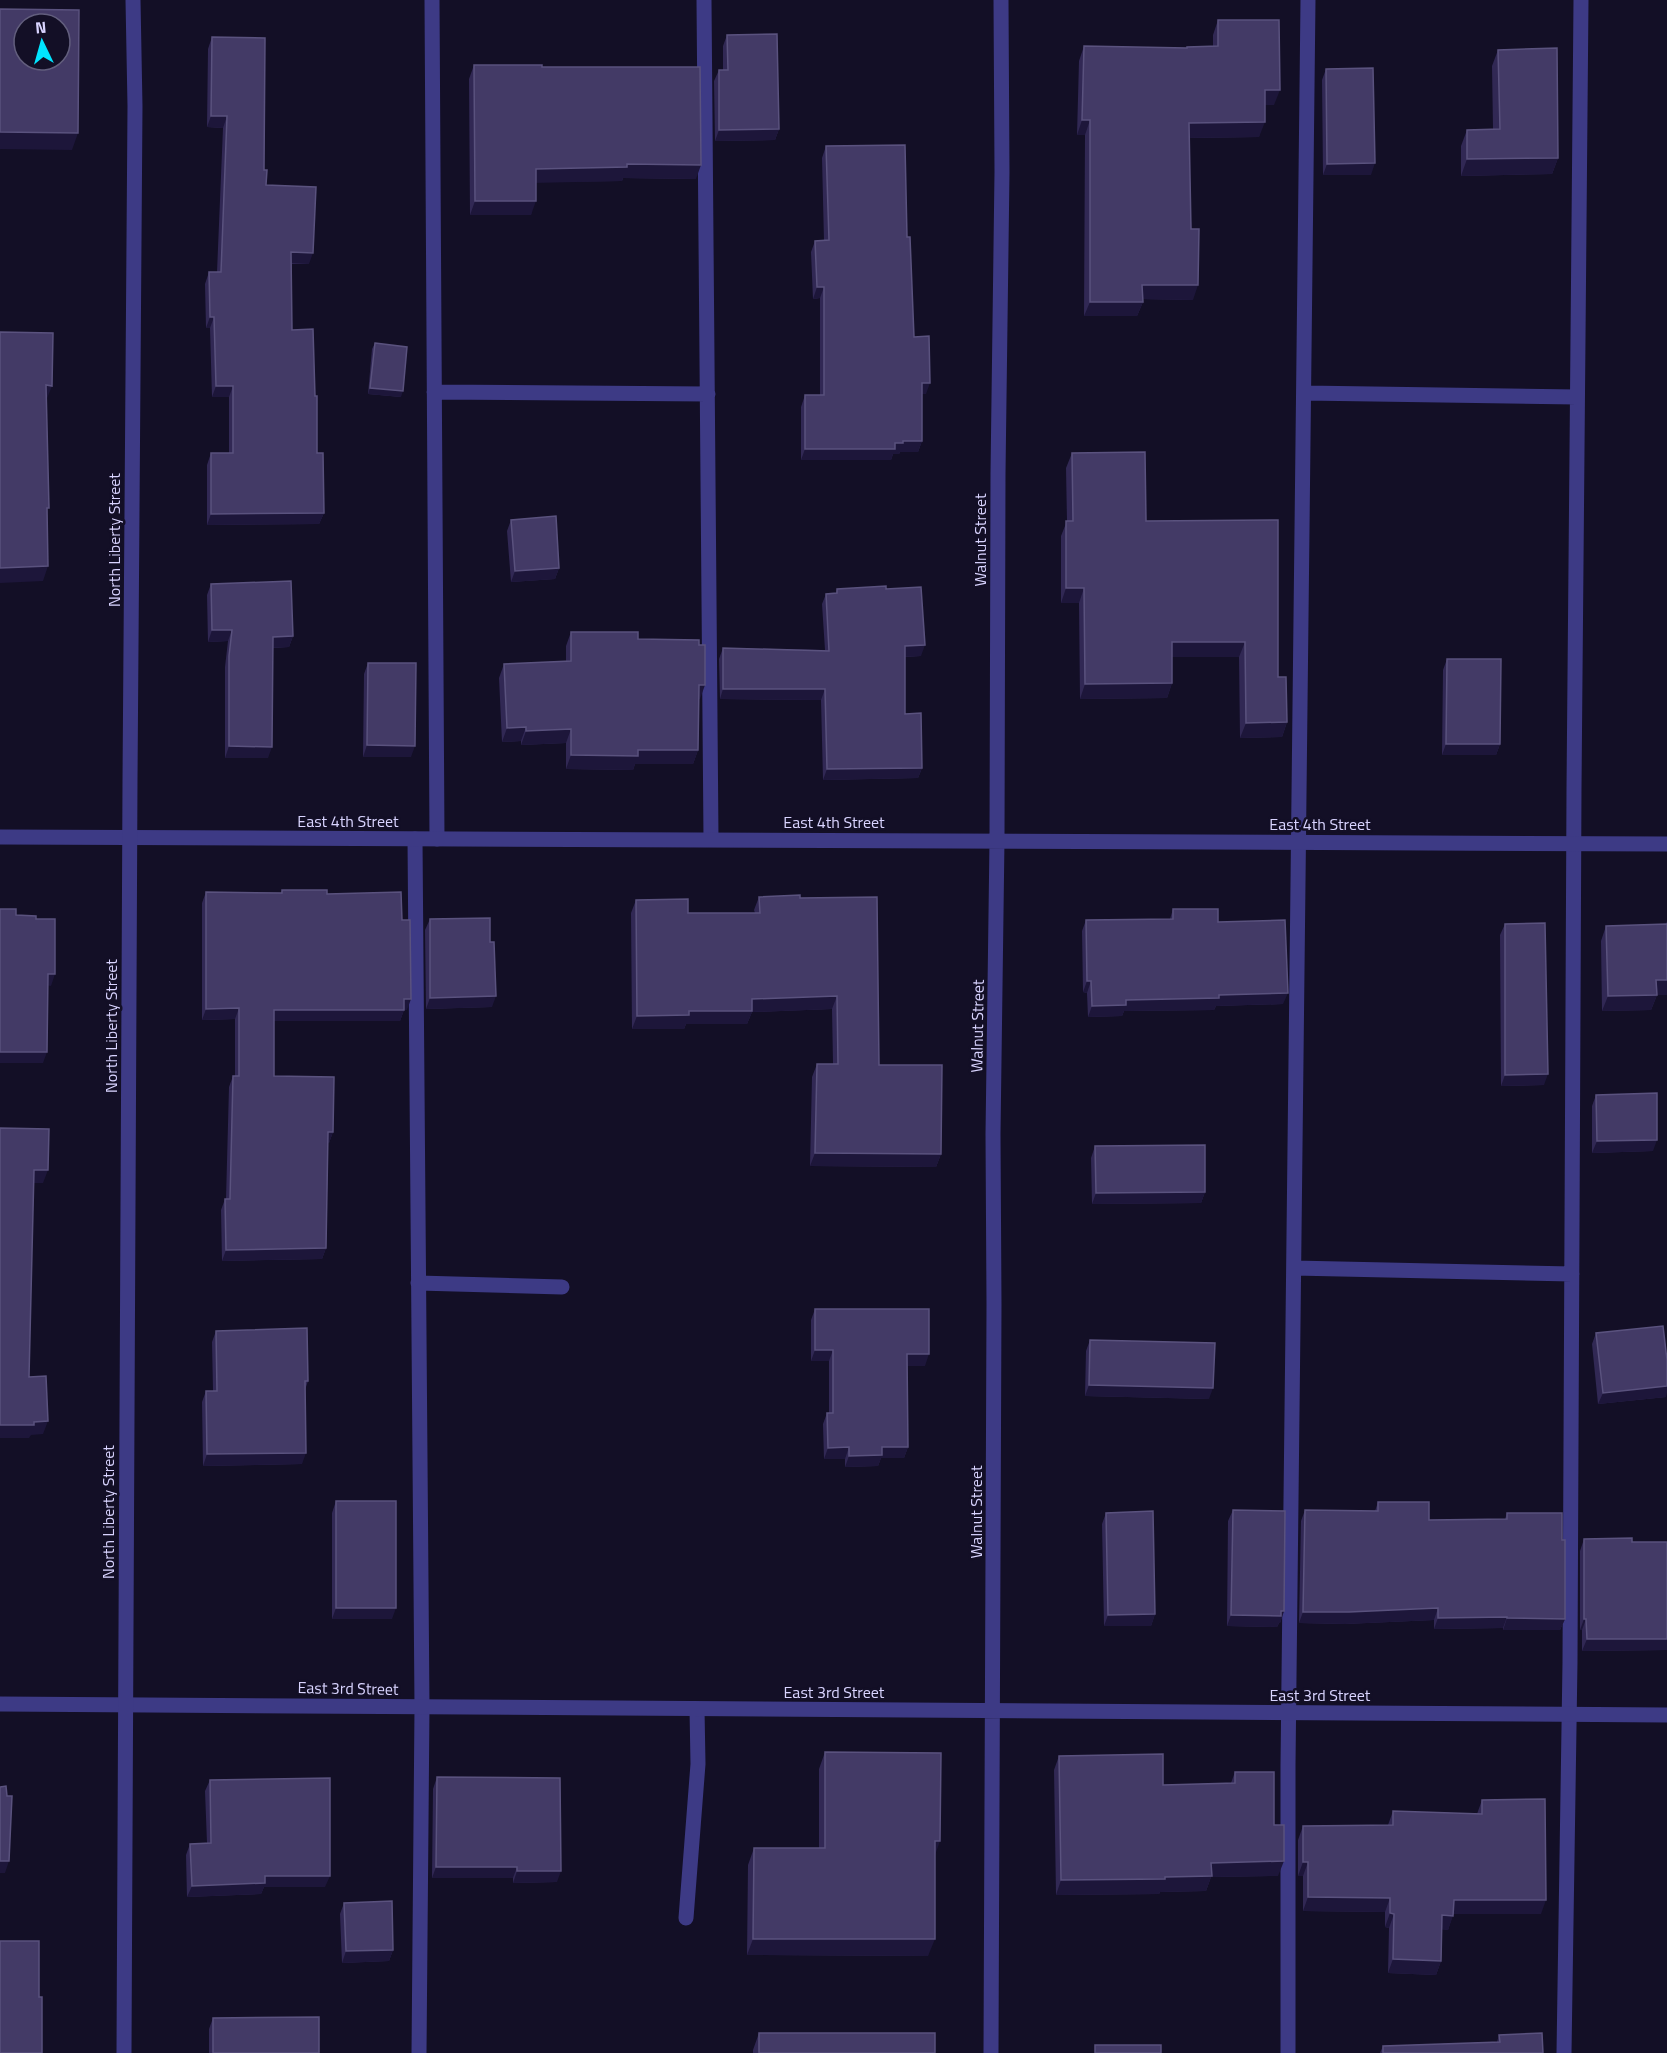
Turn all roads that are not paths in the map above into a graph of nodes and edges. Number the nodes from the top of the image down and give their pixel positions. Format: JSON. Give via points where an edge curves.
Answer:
{"nodes":[{"id":1,"x":133,"y":0,"type":"edge"},
{"id":2,"x":432,"y":0,"type":"edge"},
{"id":3,"x":704,"y":0,"type":"edge"},
{"id":4,"x":1001,"y":0,"type":"edge"},
{"id":5,"x":1308,"y":0,"type":"edge"},
{"id":6,"x":1581,"y":0,"type":"edge"},
{"id":7,"x":434,"y":392,"type":"junction"},
{"id":8,"x":1305,"y":393,"type":"junction"},
{"id":9,"x":708,"y":394,"type":"junction"},
{"id":10,"x":1577,"y":397,"type":"junction"},
{"id":11,"x":0,"y":837,"type":"edge"},
{"id":12,"x":129,"y":838,"type":"junction"},
{"id":13,"x":415,"y":839,"type":"junction"},
{"id":14,"x":437,"y":839,"type":"junction"},
{"id":15,"x":711,"y":839,"type":"junction"},
{"id":16,"x":997,"y":840,"type":"junction"},
{"id":17,"x":1299,"y":842,"type":"junction"},
{"id":18,"x":1573,"y":843,"type":"junction"},
{"id":19,"x":1667,"y":844,"type":"edge"},
{"id":20,"x":1294,"y":1268,"type":"junction"},
{"id":21,"x":1572,"y":1274,"type":"junction"},
{"id":22,"x":418,"y":1283,"type":"junction"},
{"id":23,"x":562,"y":1287,"type":"dead end"},
{"id":24,"x":0,"y":1704,"type":"edge"},
{"id":25,"x":126,"y":1704,"type":"junction"},
{"id":26,"x":422,"y":1707,"type":"junction"},
{"id":27,"x":698,"y":1709,"type":"junction"},
{"id":28,"x":993,"y":1712,"type":"junction"},
{"id":29,"x":1288,"y":1713,"type":"junction"},
{"id":30,"x":1570,"y":1715,"type":"junction"},
{"id":31,"x":1667,"y":1715,"type":"edge"},
{"id":32,"x":686,"y":1918,"type":"dead end"},
{"id":33,"x":124,"y":2053,"type":"edge"},
{"id":34,"x":419,"y":2053,"type":"edge"},
{"id":35,"x":991,"y":2053,"type":"edge"},
{"id":36,"x":1288,"y":2053,"type":"edge"},
{"id":37,"x":1564,"y":2053,"type":"edge"}],
"edges":[{"from":1,"to":12,"type":"street","name":"North Liberty Street"},
{"from":2,"to":7,"type":"street"},
{"from":3,"to":9,"type":"street"},
{"from":4,"to":16,"type":"street","name":"Walnut Street"},
{"from":5,"to":8,"type":"street"},
{"from":6,"to":10,"type":"street"},
{"from":7,"to":9,"type":"street"},
{"from":7,"to":14,"type":"street"},
{"from":8,"to":10,"type":"street"},
{"from":8,"to":17,"type":"street"},
{"from":9,"to":15,"type":"street"},
{"from":10,"to":18,"type":"street"},
{"from":11,"to":12,"type":"street","name":"East 4th Street"},
{"from":12,"to":13,"type":"street","name":"East 4th Street"},
{"from":12,"to":25,"type":"street","name":"North Liberty Street"},
{"from":13,"to":14,"type":"street","name":"East 4th Street"},
{"from":13,"to":22,"type":"street"},
{"from":14,"to":15,"type":"street","name":"East 4th Street"},
{"from":15,"to":16,"type":"street","name":"East 4th Street"},
{"from":16,"to":17,"type":"street","name":"East 4th Street"},
{"from":16,"to":28,"type":"street","name":"Walnut Street"},
{"from":17,"to":18,"type":"street","name":"East 4th Street"},
{"from":17,"to":20,"type":"street"},
{"from":18,"to":19,"type":"street","name":"East 4th Street"},
{"from":18,"to":21,"type":"street"},
{"from":20,"to":21,"type":"street"},
{"from":20,"to":29,"type":"street"},
{"from":21,"to":30,"type":"street"},
{"from":22,"to":23,"type":"street"},
{"from":22,"to":26,"type":"street"},
{"from":24,"to":25,"type":"street","name":"East 3rd Street"},
{"from":25,"to":26,"type":"street","name":"East 3rd Street"},
{"from":25,"to":33,"type":"street","name":"North Liberty Street"},
{"from":26,"to":27,"type":"street","name":"East 3rd Street"},
{"from":26,"to":34,"type":"street"},
{"from":27,"to":28,"type":"street","name":"East 3rd Street"},
{"from":27,"to":32,"type":"street","via":[[698,1764]]},
{"from":28,"to":29,"type":"street","name":"East 3rd Street"},
{"from":28,"to":35,"type":"street","name":"Walnut Street"},
{"from":29,"to":30,"type":"street","name":"East 3rd Street"},
{"from":29,"to":36,"type":"street"},
{"from":30,"to":31,"type":"street","name":"East 3rd Street"},
{"from":30,"to":37,"type":"street"}]}
